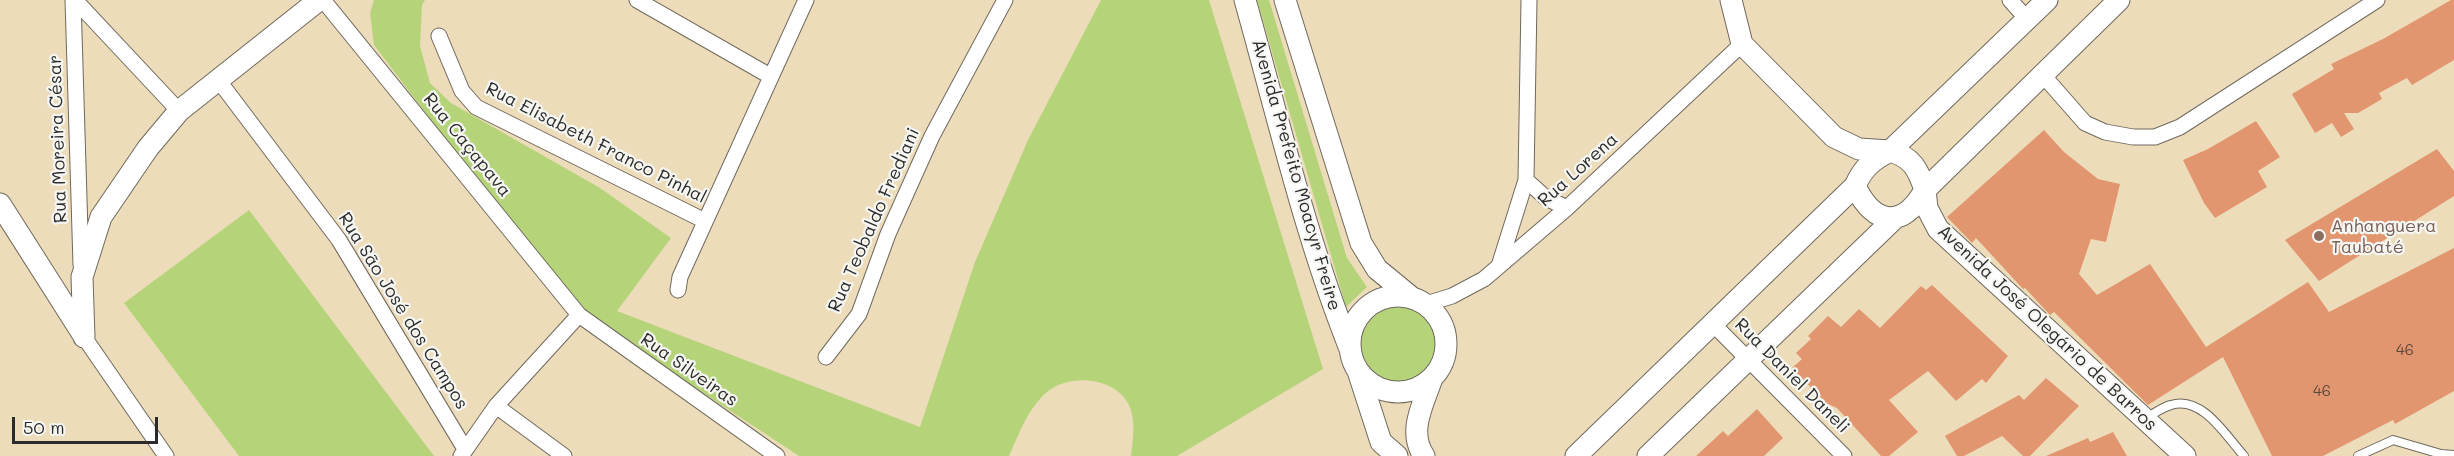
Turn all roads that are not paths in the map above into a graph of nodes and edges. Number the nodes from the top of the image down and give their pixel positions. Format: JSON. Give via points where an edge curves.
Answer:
{"nodes":[{"id":1,"x":74,"y":0,"type":"edge"},
{"id":2,"x":319,"y":0,"type":"edge"},
{"id":3,"x":323,"y":0,"type":"edge"},
{"id":4,"x":637,"y":0,"type":"edge"},
{"id":5,"x":806,"y":0,"type":"edge"},
{"id":6,"x":1005,"y":0,"type":"edge"},
{"id":7,"x":1245,"y":0,"type":"edge"},
{"id":8,"x":1285,"y":0,"type":"edge"},
{"id":9,"x":1529,"y":0,"type":"edge"},
{"id":10,"x":1731,"y":0,"type":"edge"},
{"id":11,"x":2010,"y":0,"type":"edge"},
{"id":12,"x":2047,"y":0,"type":"edge"},
{"id":13,"x":2119,"y":0,"type":"edge"},
{"id":14,"x":2377,"y":0,"type":"edge"},
{"id":15,"x":2027,"y":19,"type":"junction"},
{"id":16,"x":439,"y":36,"type":"dead end"},
{"id":17,"x":1742,"y":45,"type":"junction"},
{"id":18,"x":2042,"y":74,"type":"junction"},
{"id":19,"x":770,"y":76,"type":"junction"},
{"id":20,"x":219,"y":81,"type":"junction"},
{"id":21,"x":179,"y":111,"type":"junction"},
{"id":22,"x":1890,"y":151,"type":"junction"},
{"id":23,"x":1527,"y":180,"type":"junction"},
{"id":24,"x":1854,"y":186,"type":"junction"},
{"id":25,"x":1925,"y":190,"type":"junction"},
{"id":26,"x":0,"y":204,"type":"edge"},
{"id":27,"x":1567,"y":208,"type":"junction"},
{"id":28,"x":1895,"y":218,"type":"junction"},
{"id":29,"x":705,"y":221,"type":"junction"},
{"id":30,"x":1499,"y":266,"type":"junction"},
{"id":31,"x":82,"y":277,"type":"junction"},
{"id":32,"x":678,"y":290,"type":"dead end"},
{"id":33,"x":1419,"y":301,"type":"junction"},
{"id":34,"x":579,"y":315,"type":"junction"},
{"id":35,"x":1713,"y":324,"type":"junction"},
{"id":36,"x":84,"y":337,"type":"junction"},
{"id":37,"x":826,"y":357,"type":"dead end"},
{"id":38,"x":1353,"y":358,"type":"junction"},
{"id":39,"x":1748,"y":360,"type":"junction"},
{"id":40,"x":1432,"y":378,"type":"junction"},
{"id":41,"x":496,"y":406,"type":"junction"},
{"id":42,"x":2145,"y":419,"type":"junction"},
{"id":43,"x":762,"y":451,"type":"edge"},
{"id":44,"x":1387,"y":451,"type":"edge"},
{"id":45,"x":463,"y":452,"type":"edge"},
{"id":46,"x":2442,"y":455,"type":"edge"},
{"id":47,"x":2454,"y":455,"type":"edge"},
{"id":48,"x":166,"y":456,"type":"edge"},
{"id":49,"x":564,"y":456,"type":"edge"},
{"id":50,"x":777,"y":456,"type":"edge"},
{"id":51,"x":1424,"y":456,"type":"edge"},
{"id":52,"x":1576,"y":456,"type":"edge"},
{"id":53,"x":1648,"y":456,"type":"edge"},
{"id":54,"x":1844,"y":456,"type":"edge"},
{"id":55,"x":2185,"y":456,"type":"edge"},
{"id":56,"x":2244,"y":456,"type":"edge"},
{"id":57,"x":2358,"y":456,"type":"edge"}],
"edges":[{"from":1,"to":21,"type":"street"},
{"from":1,"to":31,"type":"street","name":"Rua Moreira César"},
{"from":2,"to":20,"type":"street"},
{"from":3,"to":34,"type":"street","name":"Rua Caçapava"},
{"from":4,"to":19,"type":"street"},
{"from":5,"to":19,"type":"street"},
{"from":6,"to":37,"type":"street","name":"Rua Teobaldo Frediani","via":[[932,136],[888,234],[859,314]]},
{"from":7,"to":38,"type":"street","name":"Avenida Prefeito Moacyr Freire","via":[[1314,248]]},
{"from":8,"to":33,"type":"street","via":[[1361,243],[1377,269]]},
{"from":9,"to":23,"type":"street"},
{"from":10,"to":17,"type":"street"},
{"from":11,"to":15,"type":"street"},
{"from":12,"to":15,"type":"street"},
{"from":13,"to":18,"type":"street"},
{"from":14,"to":18,"type":"street","via":[[2180,127],[2155,136],[2105,132],[2085,123]]},
{"from":15,"to":22,"type":"street"},
{"from":16,"to":29,"type":"street","name":"Rua Elisabeth Franco Pinhal","via":[[462,91],[476,106]]},
{"from":17,"to":22,"type":"street","via":[[1834,137],[1859,149]]},
{"from":17,"to":27,"type":"street","name":"Rua Lorena"},
{"from":18,"to":25,"type":"street"},
{"from":19,"to":29,"type":"street"},
{"from":20,"to":21,"type":"street"},
{"from":20,"to":45,"type":"street","name":"Rua São José dos Campos","via":[[339,240]]},
{"from":21,"to":31,"type":"street","via":[[148,148],[101,217]]},
{"from":22,"to":24,"type":"street","via":[[1866,166]]},
{"from":22,"to":25,"type":"street","via":[[1912,162]]},
{"from":23,"to":27,"type":"street","via":[[1546,198]]},
{"from":23,"to":30,"type":"street"},
{"from":24,"to":28,"type":"street","via":[[1870,211]]},
{"from":24,"to":35,"type":"street"},
{"from":25,"to":28,"type":"street","via":[[1908,213]]},
{"from":25,"to":42,"type":"street","name":"Avenida José Olegário de Barros","via":[[1927,208],[1938,229]]},
{"from":26,"to":36,"type":"street"},
{"from":27,"to":30,"type":"street","name":"Rua Lorena"},
{"from":28,"to":39,"type":"street"},
{"from":29,"to":32,"type":"street"},
{"from":30,"to":33,"type":"street","name":"Rua Lorena","via":[[1470,288]]},
{"from":31,"to":36,"type":"street"},
{"from":33,"to":38,"type":"street","name":"Avenida Prefeito Moacyr Freire","via":[[1396,296],[1367,307],[1351,333]]},
{"from":33,"to":40,"type":"street","via":[[1440,320],[1446,339],[1441,367]]},
{"from":34,"to":41,"type":"street"},
{"from":34,"to":43,"type":"street","name":"Rua Silveiras"},
{"from":35,"to":39,"type":"street","name":"Rua Daniel Daneli"},
{"from":35,"to":52,"type":"street"},
{"from":36,"to":48,"type":"street"},
{"from":38,"to":40,"type":"street","name":"Avenida Prefeito Moacyr Freire","via":[[1365,379],[1392,391],[1406,391]]},
{"from":38,"to":44,"type":"street","name":"Avenida Prefeito Moacyr Freire"},
{"from":39,"to":53,"type":"street"},
{"from":39,"to":54,"type":"street","name":"Rua Daniel Daneli"},
{"from":40,"to":51,"type":"street","via":[[1418,415],[1416,438]]},
{"from":41,"to":45,"type":"street"},
{"from":41,"to":49,"type":"street"},
{"from":42,"to":55,"type":"street","name":"Avenida José Olegário de Barros"},
{"from":42,"to":56,"type":"lane","via":[[2170,405],[2198,406]]},
{"from":43,"to":50,"type":"street","name":"Rua Silveiras"},
{"from":46,"to":47,"type":"lane"},
{"from":46,"to":57,"type":"lane","via":[[2393,440]]}]}
